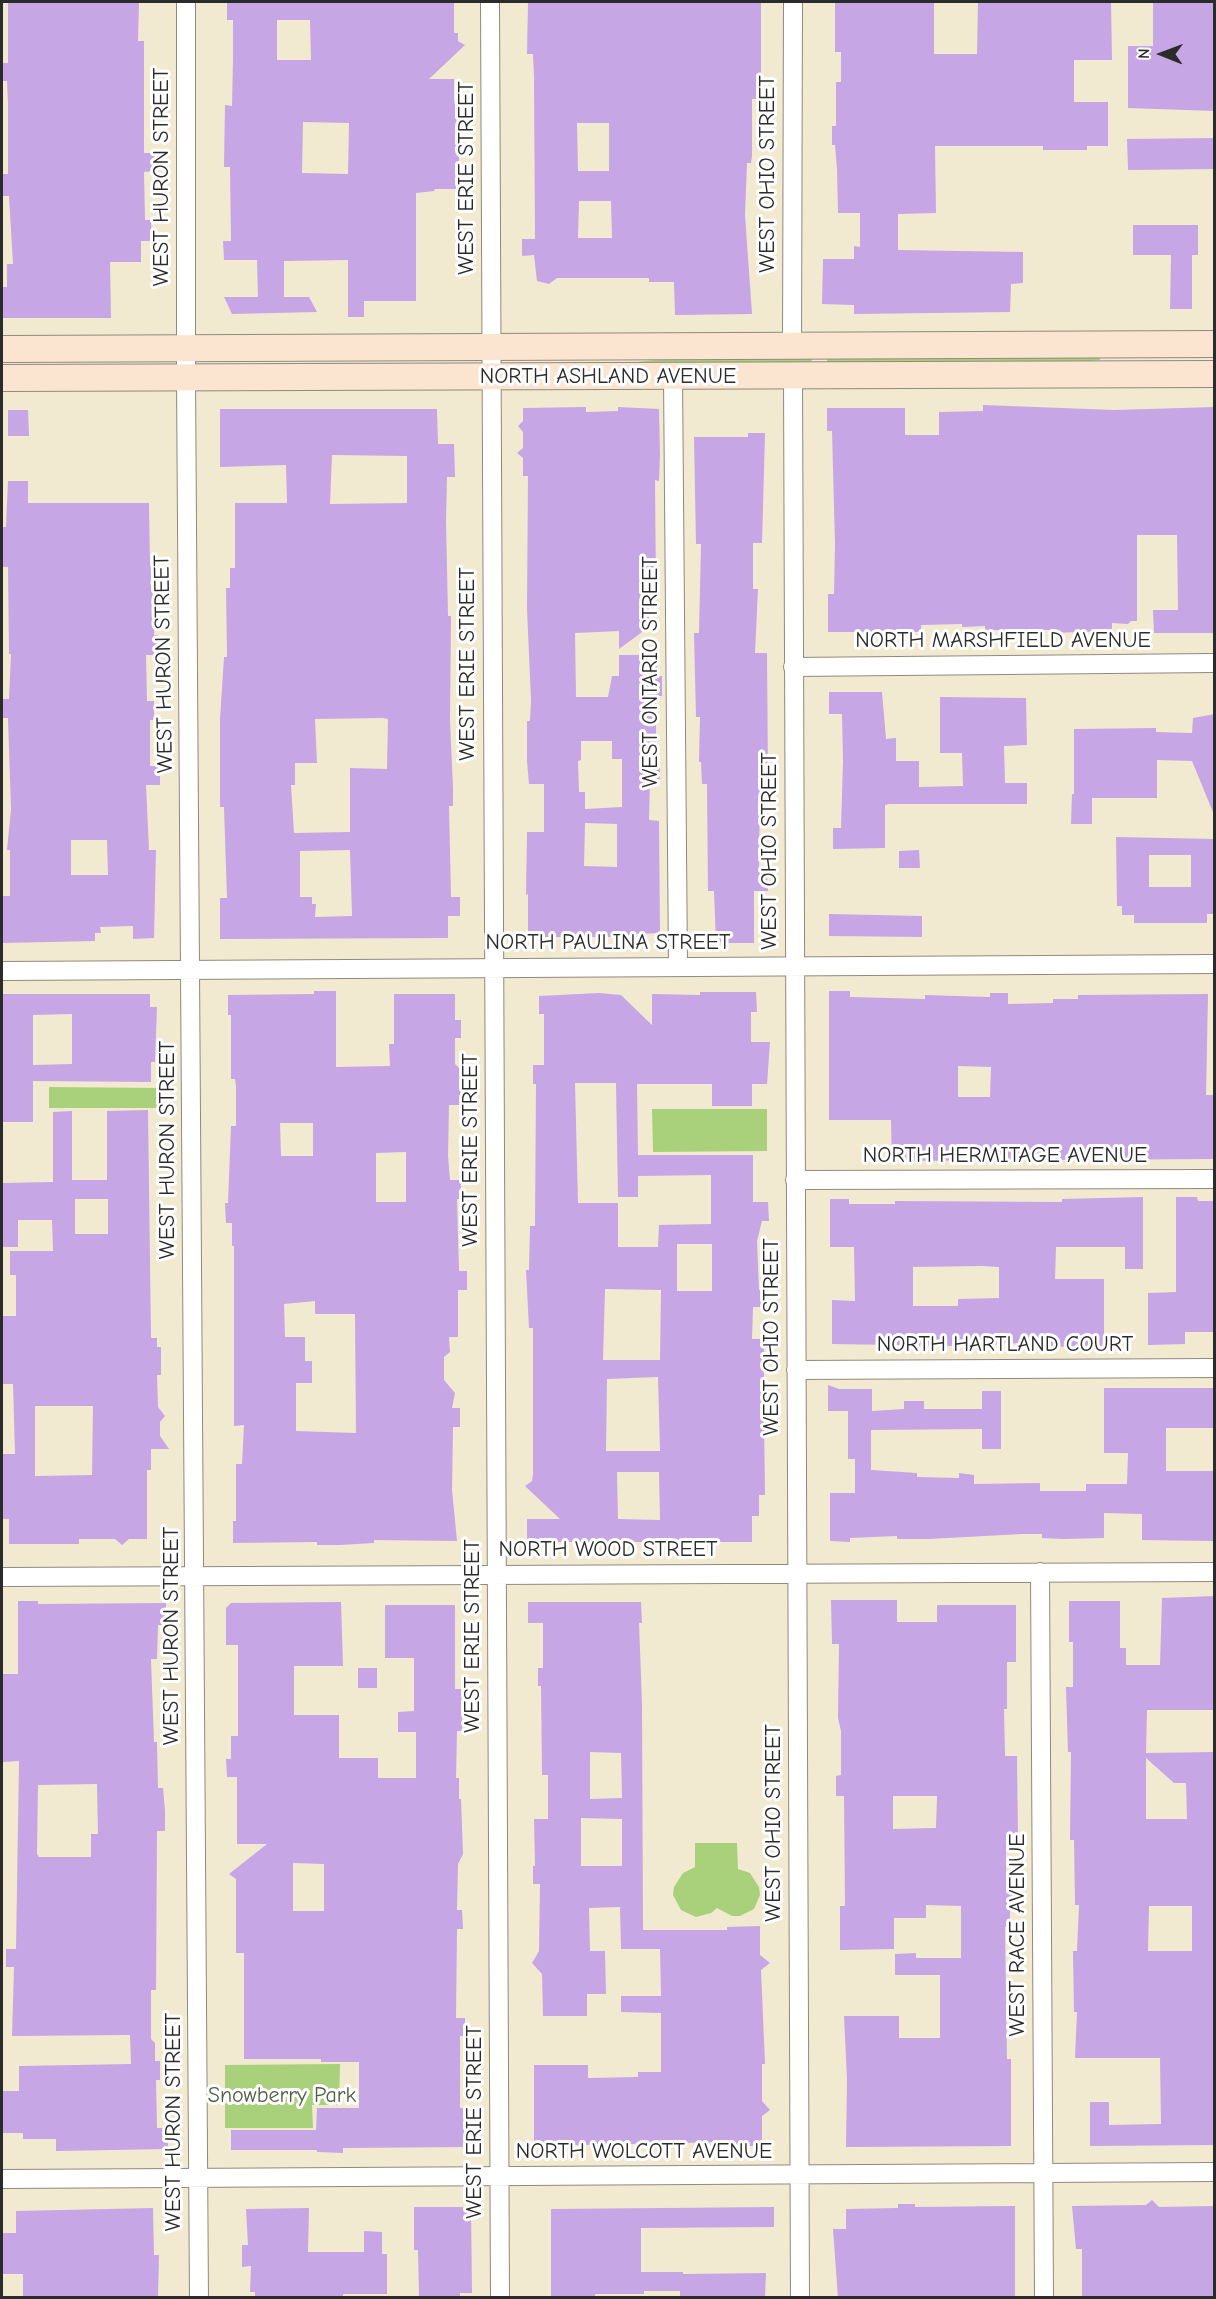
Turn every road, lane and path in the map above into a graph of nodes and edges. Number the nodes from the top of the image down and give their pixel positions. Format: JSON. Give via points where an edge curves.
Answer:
{"nodes":[{"id":1,"x":186,"y":2,"type":"edge"},
{"id":2,"x":490,"y":2,"type":"edge"},
{"id":3,"x":793,"y":2,"type":"edge"},
{"id":4,"x":1215,"y":344,"type":"edge"},
{"id":5,"x":792,"y":346,"type":"junction"},
{"id":6,"x":491,"y":347,"type":"junction"},
{"id":7,"x":186,"y":348,"type":"junction"},
{"id":8,"x":2,"y":349,"type":"edge"},
{"id":9,"x":1215,"y":374,"type":"edge"},
{"id":10,"x":793,"y":376,"type":"junction"},
{"id":11,"x":491,"y":377,"type":"junction"},
{"id":12,"x":673,"y":377,"type":"junction"},
{"id":13,"x":2,"y":378,"type":"edge"},
{"id":14,"x":186,"y":378,"type":"junction"},
{"id":15,"x":1215,"y":663,"type":"edge"},
{"id":16,"x":793,"y":667,"type":"junction"},
{"id":17,"x":1215,"y":964,"type":"edge"},
{"id":18,"x":794,"y":966,"type":"junction"},
{"id":19,"x":678,"y":967,"type":"junction"},
{"id":20,"x":494,"y":968,"type":"junction"},
{"id":21,"x":191,"y":970,"type":"junction"},
{"id":22,"x":2,"y":971,"type":"edge"},
{"id":23,"x":1215,"y":1179,"type":"edge"},
{"id":24,"x":795,"y":1180,"type":"junction"},
{"id":25,"x":1215,"y":1368,"type":"edge"},
{"id":26,"x":796,"y":1370,"type":"junction"},
{"id":27,"x":1040,"y":1572,"type":"junction"},
{"id":28,"x":1215,"y":1572,"type":"edge"},
{"id":29,"x":797,"y":1573,"type":"junction"},
{"id":30,"x":496,"y":1575,"type":"junction"},
{"id":31,"x":195,"y":1576,"type":"junction"},
{"id":32,"x":2,"y":1577,"type":"edge"},
{"id":33,"x":1215,"y":2172,"type":"edge"},
{"id":34,"x":1043,"y":2173,"type":"junction"},
{"id":35,"x":800,"y":2175,"type":"junction"},
{"id":36,"x":499,"y":2176,"type":"junction"},
{"id":37,"x":198,"y":2178,"type":"junction"},
{"id":38,"x":2,"y":2179,"type":"edge"},
{"id":39,"x":199,"y":2298,"type":"edge"},
{"id":40,"x":500,"y":2298,"type":"edge"},
{"id":41,"x":800,"y":2298,"type":"edge"},
{"id":42,"x":1044,"y":2298,"type":"edge"}],
"edges":[{"from":1,"to":7,"type":"street","name":"WEST HURON STREET"},
{"from":2,"to":6,"type":"street","name":"WEST ERIE STREET"},
{"from":3,"to":5,"type":"street","name":"WEST OHIO STREET"},
{"from":4,"to":5,"type":"main road","name":"NORTH ASHLAND AVENUE"},
{"from":5,"to":6,"type":"main road","name":"NORTH ASHLAND AVENUE"},
{"from":6,"to":7,"type":"main road","name":"NORTH ASHLAND AVENUE"},
{"from":6,"to":11,"type":"street","name":"WEST ERIE STREET"},
{"from":7,"to":8,"type":"main road","name":"NORTH ASHLAND AVENUE"},
{"from":7,"to":14,"type":"street","name":"WEST HURON STREET"},
{"from":9,"to":10,"type":"main road","name":"NORTH ASHLAND AVENUE"},
{"from":10,"to":12,"type":"main road","name":"NORTH ASHLAND AVENUE"},
{"from":10,"to":16,"type":"street","name":"WEST OHIO STREET"},
{"from":11,"to":12,"type":"main road","name":"NORTH ASHLAND AVENUE"},
{"from":11,"to":14,"type":"main road","name":"NORTH ASHLAND AVENUE"},
{"from":11,"to":20,"type":"street","name":"WEST ERIE STREET"},
{"from":12,"to":19,"type":"street","name":"WEST ONTARIO STREET"},
{"from":13,"to":14,"type":"main road","name":"NORTH ASHLAND AVENUE"},
{"from":14,"to":21,"type":"street","name":"WEST HURON STREET"},
{"from":15,"to":16,"type":"street","name":"NORTH MARSHFIELD AVENUE"},
{"from":16,"to":18,"type":"street","name":"WEST OHIO STREET"},
{"from":17,"to":18,"type":"street","name":"NORTH PAULINA STREET"},
{"from":18,"to":19,"type":"street","name":"NORTH PAULINA STREET"},
{"from":18,"to":24,"type":"street","name":"WEST OHIO STREET"},
{"from":19,"to":20,"type":"street","name":"NORTH PAULINA STREET"},
{"from":20,"to":21,"type":"street","name":"NORTH PAULINA STREET"},
{"from":20,"to":30,"type":"street","name":"WEST ERIE STREET"},
{"from":21,"to":22,"type":"street","name":"NORTH PAULINA STREET"},
{"from":21,"to":31,"type":"street","name":"WEST HURON STREET"},
{"from":23,"to":24,"type":"street","name":"NORTH HERMITAGE AVENUE"},
{"from":24,"to":26,"type":"street","name":"WEST OHIO STREET"},
{"from":25,"to":26,"type":"street","name":"NORTH HARTLAND COURT"},
{"from":26,"to":29,"type":"street","name":"WEST OHIO STREET"},
{"from":27,"to":28,"type":"street","name":"NORTH WOOD STREET"},
{"from":27,"to":29,"type":"street","name":"NORTH WOOD STREET"},
{"from":27,"to":34,"type":"street","name":"WEST RACE AVENUE"},
{"from":29,"to":30,"type":"street","name":"NORTH WOOD STREET"},
{"from":29,"to":35,"type":"street","name":"WEST OHIO STREET"},
{"from":30,"to":31,"type":"street","name":"NORTH WOOD STREET"},
{"from":30,"to":36,"type":"street","name":"WEST ERIE STREET"},
{"from":31,"to":32,"type":"street","name":"NORTH WOOD STREET"},
{"from":31,"to":37,"type":"street","name":"WEST HURON STREET"},
{"from":33,"to":34,"type":"street","name":"NORTH WOLCOTT AVENUE"},
{"from":34,"to":35,"type":"street","name":"NORTH WOLCOTT AVENUE"},
{"from":34,"to":42,"type":"street","name":"WEST RACE AVENUE"},
{"from":35,"to":36,"type":"street","name":"NORTH WOLCOTT AVENUE"},
{"from":35,"to":41,"type":"street","name":"WEST OHIO STREET"},
{"from":36,"to":37,"type":"street","name":"NORTH WOLCOTT AVENUE"},
{"from":36,"to":40,"type":"street","name":"WEST ERIE STREET"},
{"from":37,"to":38,"type":"street","name":"NORTH WOLCOTT AVENUE"},
{"from":37,"to":39,"type":"street","name":"WEST HURON STREET"}]}
